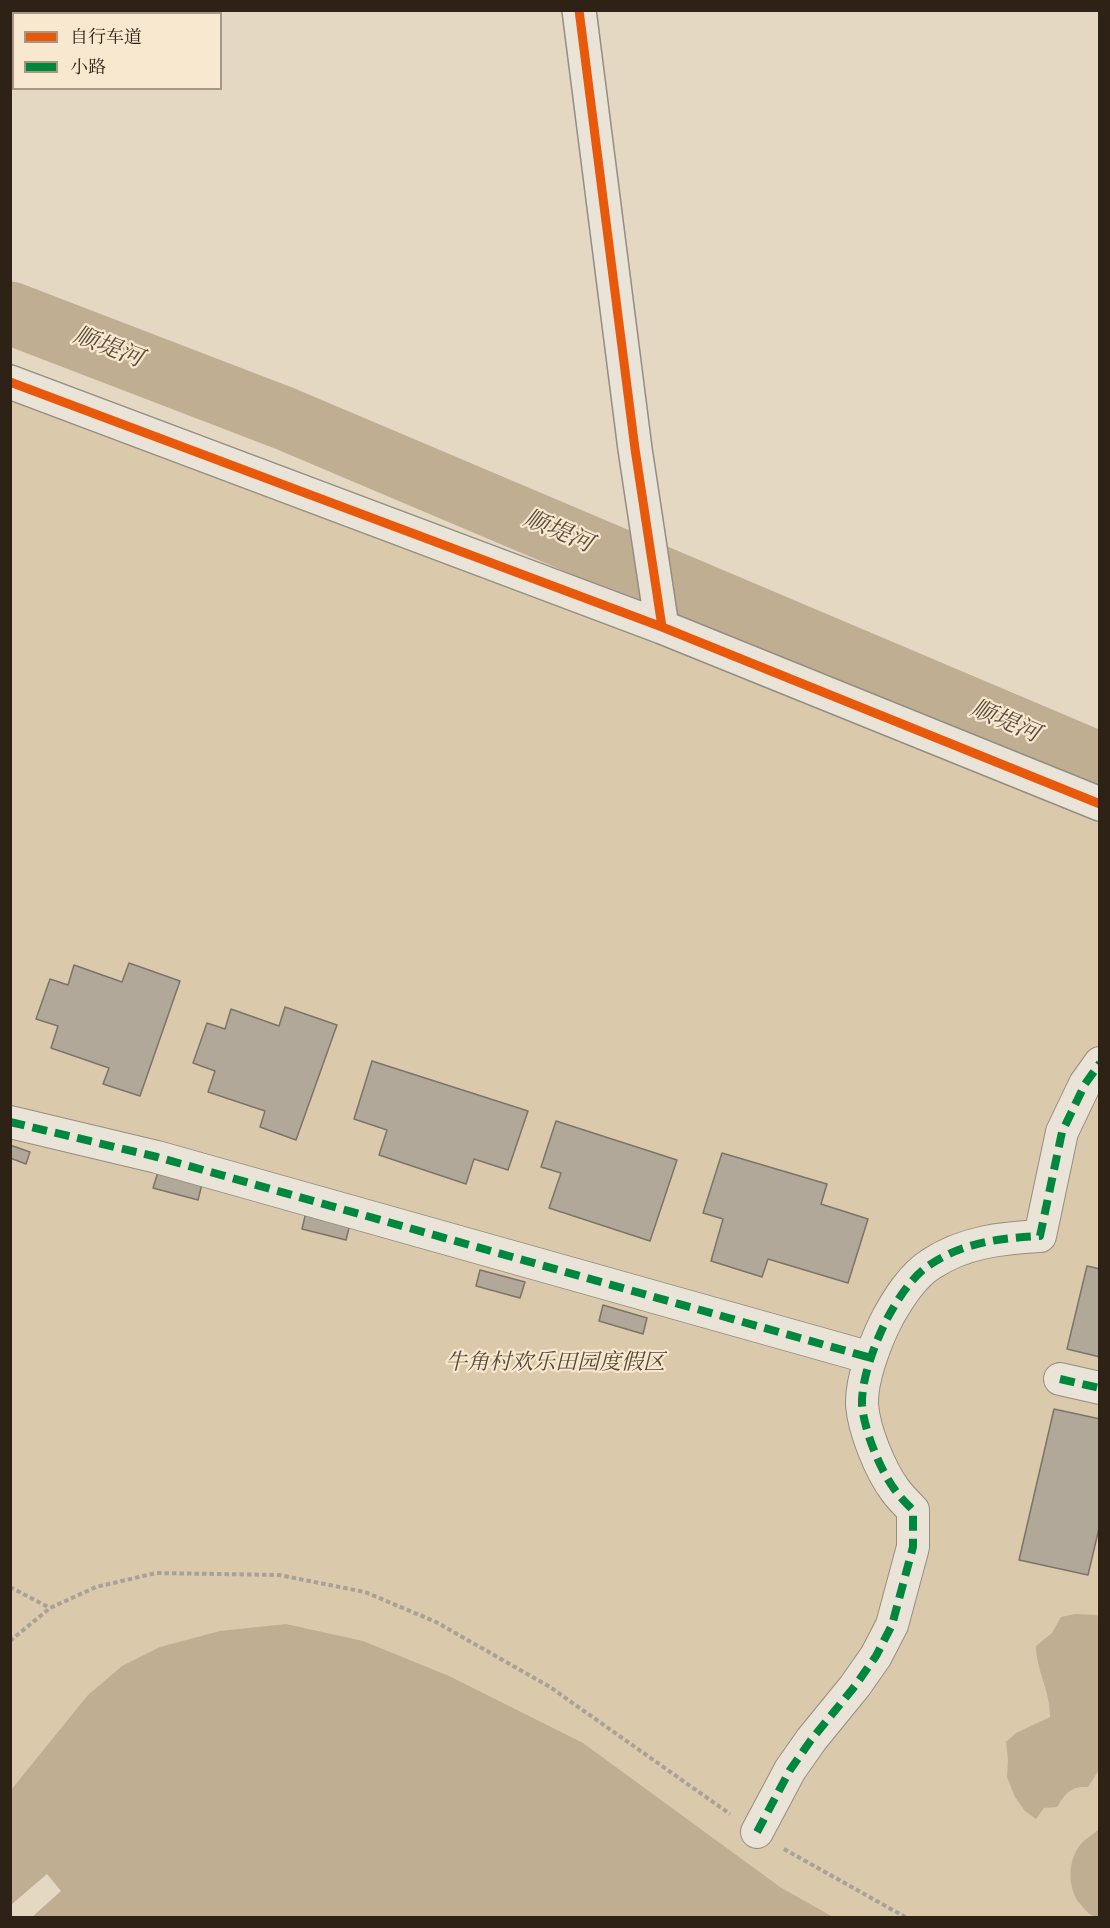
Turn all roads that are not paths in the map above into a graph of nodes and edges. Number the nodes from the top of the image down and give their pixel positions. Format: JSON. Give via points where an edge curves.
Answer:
{"nodes":[{"id":1,"x":579,"y":10,"type":"edge"},
{"id":2,"x":10,"y":382,"type":"edge"},
{"id":3,"x":662,"y":627,"type":"junction"},
{"id":4,"x":1100,"y":804,"type":"edge"},
{"id":5,"x":1100,"y":1063,"type":"edge"},
{"id":6,"x":10,"y":1122,"type":"edge"},
{"id":7,"x":871,"y":1358,"type":"junction"},
{"id":8,"x":1060,"y":1379,"type":"dead end"},
{"id":9,"x":1100,"y":1388,"type":"edge"},
{"id":10,"x":757,"y":1832,"type":"road end"}],
"edges":[{"from":1,"to":3,"type":"street"},
{"from":2,"to":3,"type":"street"},
{"from":3,"to":4,"type":"street"},
{"from":5,"to":7,"type":"street","via":[[1084,1084],[1062,1132],[1040,1236],[996,1239],[960,1249],[929,1265],[892,1310]]},
{"from":6,"to":7,"type":"street","via":[[157,1157]]},
{"from":7,"to":10,"type":"street","via":[[862,1404],[868,1432],[894,1489],[913,1510],[913,1547],[892,1625],[876,1656],[790,1770]]},
{"from":8,"to":9,"type":"street"}]}
